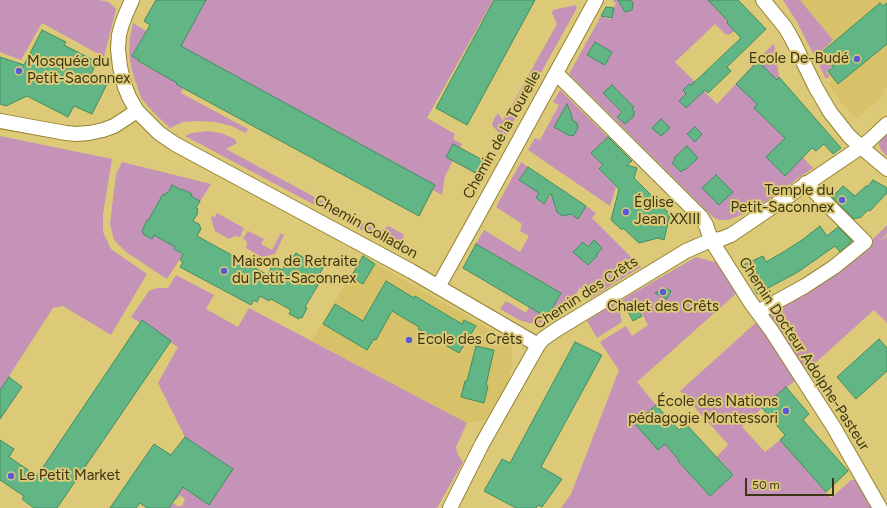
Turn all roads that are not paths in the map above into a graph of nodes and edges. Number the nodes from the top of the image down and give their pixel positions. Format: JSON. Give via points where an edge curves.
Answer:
{"nodes":[{"id":1,"x":132,"y":0,"type":"edge"},
{"id":2,"x":596,"y":0,"type":"edge"},
{"id":3,"x":763,"y":0,"type":"edge"},
{"id":4,"x":556,"y":73,"type":"junction"},
{"id":5,"x":137,"y":111,"type":"junction"},
{"id":6,"x":0,"y":121,"type":"edge"},
{"id":7,"x":887,"y":124,"type":"edge"},
{"id":8,"x":861,"y":147,"type":"junction"},
{"id":9,"x":887,"y":169,"type":"edge"},
{"id":10,"x":806,"y":183,"type":"junction"},
{"id":11,"x":711,"y":240,"type":"junction"},
{"id":12,"x":438,"y":287,"type":"junction"},
{"id":13,"x":758,"y":312,"type":"junction"},
{"id":14,"x":538,"y":345,"type":"junction"},
{"id":15,"x":450,"y":508,"type":"edge"},
{"id":16,"x":880,"y":508,"type":"edge"}],
"edges":[{"from":1,"to":5,"type":"street","name":"Chemin Colladon","via":[[122,24],[118,49],[125,87]]},
{"from":2,"to":4,"type":"street","name":"Chemin de la Tourelle"},
{"from":3,"to":8,"type":"street","via":[[792,38],[830,112]]},
{"from":4,"to":11,"type":"street","name":"Chemin Docteur Adolphe-Pasteur","via":[[701,217]]},
{"from":4,"to":12,"type":"street","name":"Chemin de la Tourelle"},
{"from":5,"to":6,"type":"street","via":[[114,126],[89,134],[66,134]]},
{"from":5,"to":12,"type":"street","name":"Chemin Colladon","via":[[159,133],[175,144]]},
{"from":7,"to":8,"type":"street","name":"Chemin des Crêts"},
{"from":8,"to":9,"type":"street"},
{"from":8,"to":10,"type":"street","name":"Chemin des Crêts"},
{"from":10,"to":11,"type":"street","name":"Chemin des Crêts","via":[[731,235]]},
{"from":10,"to":13,"type":"street","via":[[864,242],[834,267]]},
{"from":11,"to":13,"type":"street","name":"Chemin Docteur Adolphe-Pasteur"},
{"from":11,"to":14,"type":"street","name":"Chemin des Crêts","via":[[656,268],[556,330]]},
{"from":12,"to":14,"type":"street","name":"Chemin Colladon"},
{"from":13,"to":16,"type":"street","name":"Chemin Docteur Adolphe-Pasteur","via":[[833,426]]},
{"from":14,"to":15,"type":"street","name":"Chemin des Crêts","via":[[482,444]]}]}
